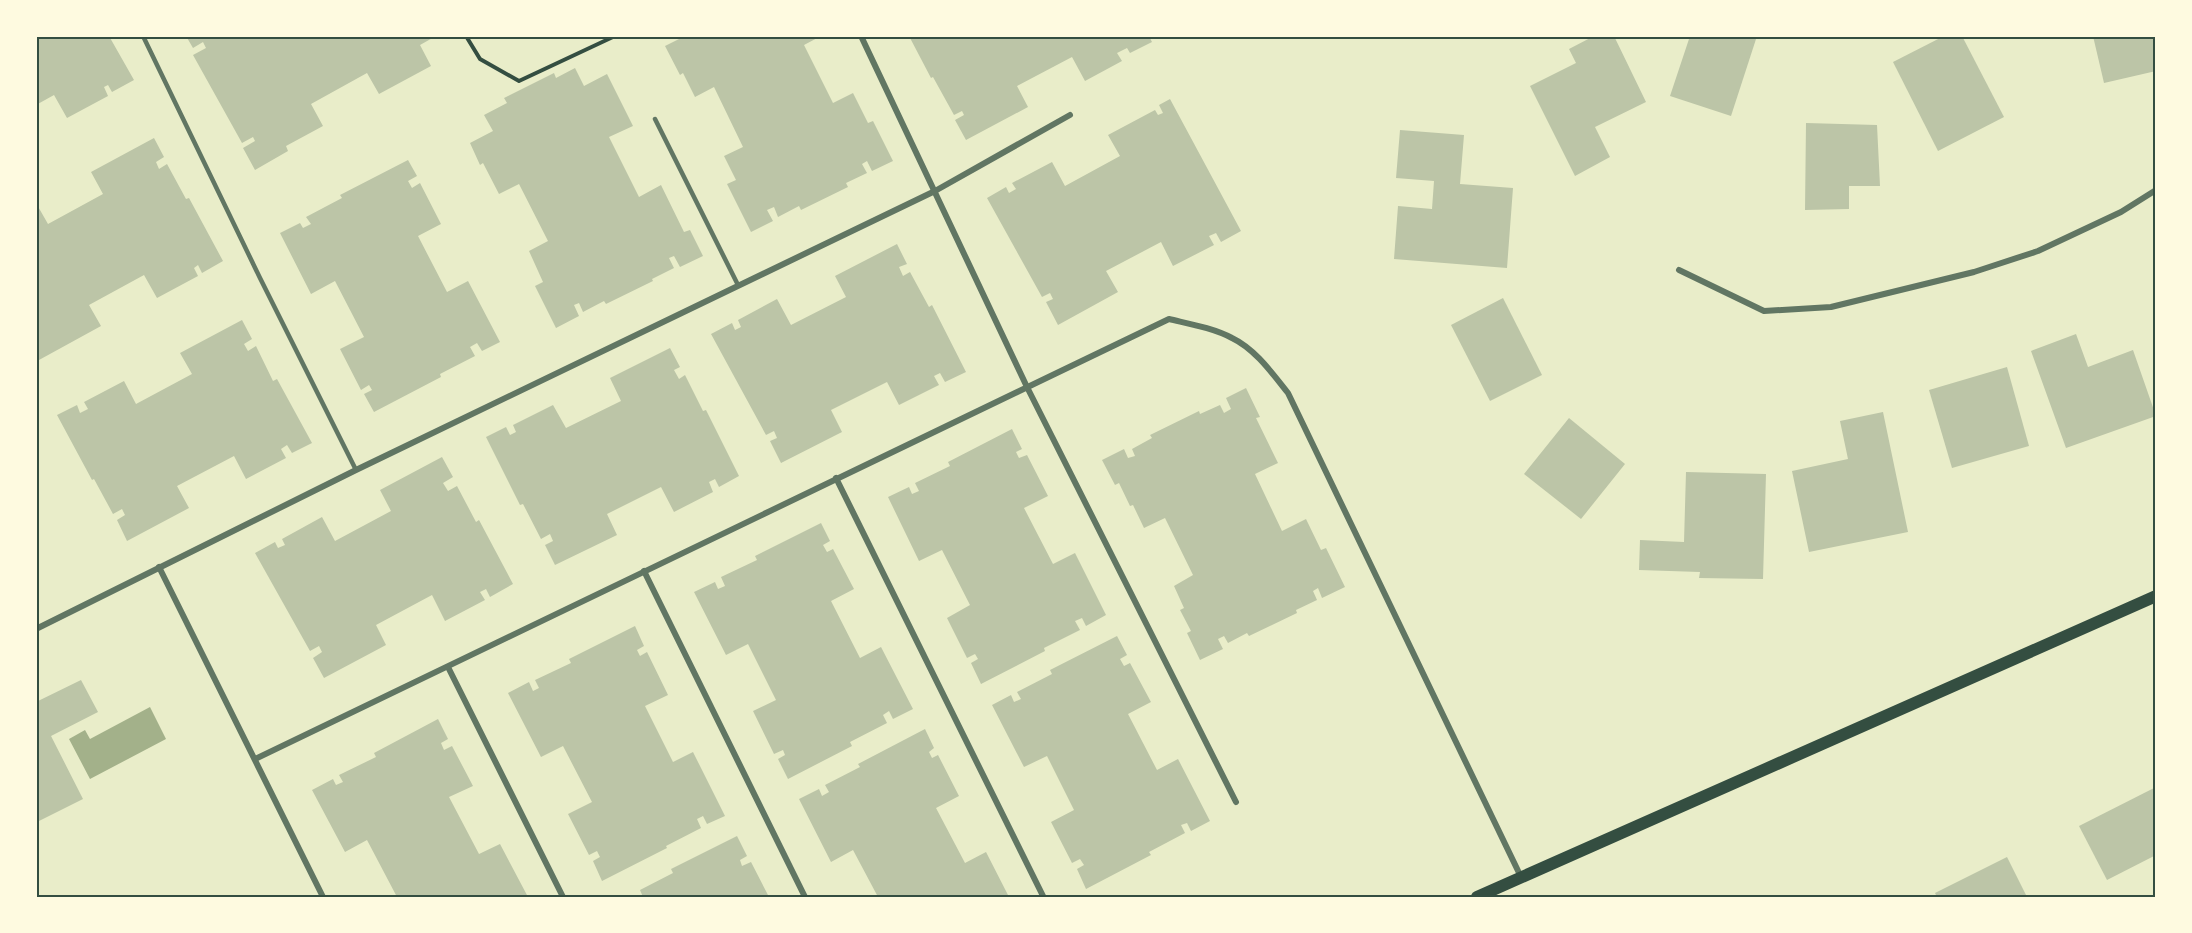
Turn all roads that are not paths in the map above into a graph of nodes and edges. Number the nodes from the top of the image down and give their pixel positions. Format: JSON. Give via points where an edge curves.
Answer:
{"nodes":[{"id":1,"x":143,"y":36,"type":"edge"},
{"id":2,"x":861,"y":36,"type":"edge"},
{"id":3,"x":1070,"y":115,"type":"dead end"},
{"id":4,"x":655,"y":119,"type":"dead end"},
{"id":5,"x":935,"y":190,"type":"junction"},
{"id":6,"x":2156,"y":190,"type":"edge"},
{"id":7,"x":1679,"y":270,"type":"dead end"},
{"id":8,"x":738,"y":285,"type":"junction"},
{"id":9,"x":1027,"y":387,"type":"junction"},
{"id":10,"x":356,"y":470,"type":"junction"},
{"id":11,"x":836,"y":478,"type":"junction"},
{"id":12,"x":159,"y":567,"type":"junction"},
{"id":13,"x":644,"y":571,"type":"junction"},
{"id":14,"x":2156,"y":596,"type":"edge"},
{"id":15,"x":36,"y":629,"type":"edge"},
{"id":16,"x":448,"y":667,"type":"junction"},
{"id":17,"x":255,"y":759,"type":"junction"},
{"id":18,"x":1236,"y":802,"type":"dead end"},
{"id":19,"x":1521,"y":878,"type":"junction"},
{"id":20,"x":1044,"y":896,"type":"edge"},
{"id":21,"x":324,"y":897,"type":"edge"},
{"id":22,"x":563,"y":897,"type":"edge"},
{"id":23,"x":805,"y":897,"type":"edge"},
{"id":24,"x":1477,"y":897,"type":"edge"}],
"edges":[{"from":1,"to":10,"type":"lane"},
{"from":2,"to":5,"type":"street"},
{"from":3,"to":5,"type":"street"},
{"from":4,"to":8,"type":"lane"},
{"from":5,"to":8,"type":"street"},
{"from":5,"to":9,"type":"street"},
{"from":6,"to":7,"type":"street","via":[[2121,212],[2038,251],[1974,272],[1831,307],[1764,311]]},
{"from":8,"to":10,"type":"street"},
{"from":9,"to":11,"type":"street"},
{"from":9,"to":18,"type":"street"},
{"from":9,"to":19,"type":"street","via":[[1169,320],[1233,338],[1262,361],[1288,393]]},
{"from":10,"to":12,"type":"street"},
{"from":11,"to":13,"type":"street"},
{"from":11,"to":20,"type":"street"},
{"from":12,"to":15,"type":"street"},
{"from":12,"to":17,"type":"street"},
{"from":13,"to":16,"type":"street"},
{"from":13,"to":23,"type":"street"},
{"from":14,"to":19,"type":"main road"},
{"from":16,"to":17,"type":"street"},
{"from":16,"to":22,"type":"street"},
{"from":17,"to":21,"type":"street"},
{"from":19,"to":24,"type":"main road"}]}
